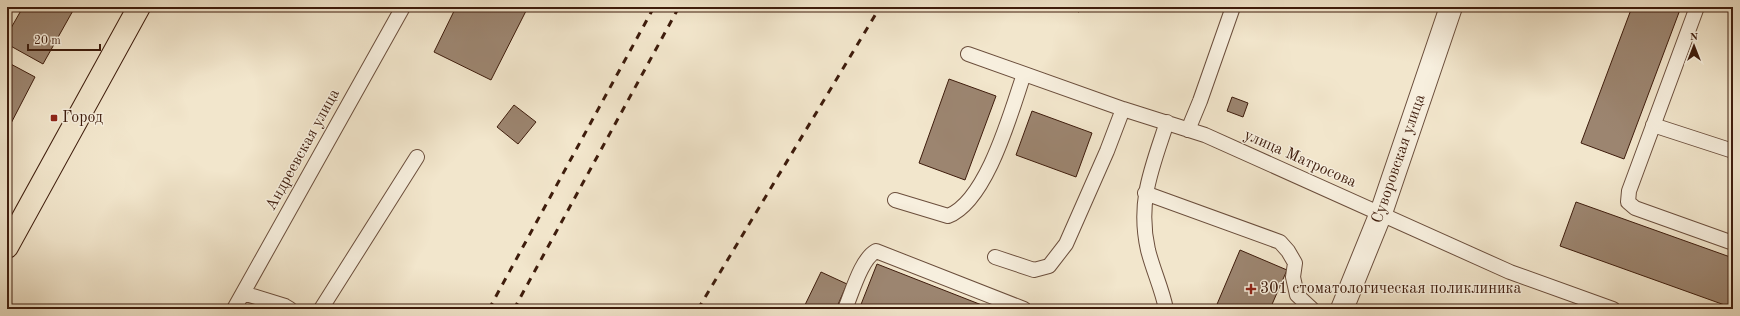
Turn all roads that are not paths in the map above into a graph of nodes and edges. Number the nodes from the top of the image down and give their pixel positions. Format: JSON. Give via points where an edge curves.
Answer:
{"nodes":[{"id":1,"x":139,"y":7,"type":"edge"},
{"id":2,"x":403,"y":7,"type":"edge"},
{"id":3,"x":1233,"y":7,"type":"edge"},
{"id":4,"x":1451,"y":7,"type":"edge"},
{"id":5,"x":1696,"y":7,"type":"edge"},
{"id":6,"x":968,"y":54,"type":"dead end"},
{"id":7,"x":1024,"y":74,"type":"junction"},
{"id":8,"x":1123,"y":109,"type":"junction"},
{"id":9,"x":1167,"y":122,"type":"junction"},
{"id":10,"x":1653,"y":125,"type":"junction"},
{"id":11,"x":1188,"y":130,"type":"junction"},
{"id":12,"x":1733,"y":151,"type":"edge"},
{"id":13,"x":417,"y":157,"type":"dead end"},
{"id":14,"x":1145,"y":193,"type":"junction"},
{"id":15,"x":895,"y":200,"type":"dead end"},
{"id":16,"x":1381,"y":213,"type":"junction"},
{"id":17,"x":9,"y":239,"type":"edge"},
{"id":18,"x":1733,"y":244,"type":"edge"},
{"id":19,"x":995,"y":257,"type":"dead end"},
{"id":20,"x":243,"y":293,"type":"junction"},
{"id":21,"x":234,"y":309,"type":"edge"},
{"id":22,"x":290,"y":309,"type":"edge"},
{"id":23,"x":322,"y":309,"type":"edge"},
{"id":24,"x":845,"y":309,"type":"edge"},
{"id":25,"x":1024,"y":309,"type":"edge"},
{"id":26,"x":1166,"y":309,"type":"edge"},
{"id":27,"x":1312,"y":309,"type":"edge"},
{"id":28,"x":1342,"y":309,"type":"edge"},
{"id":29,"x":1613,"y":309,"type":"edge"}],
"edges":[{"from":1,"to":17,"type":"main road"},
{"from":2,"to":20,"type":"lane","name":"Андреевская улица"},
{"from":3,"to":11,"type":"lane"},
{"from":4,"to":16,"type":"street","name":"Суворовская улица"},
{"from":5,"to":10,"type":"lane"},
{"from":6,"to":7,"type":"lane","name":"улица Матросова"},
{"from":7,"to":8,"type":"lane","name":"улица Матросова"},
{"from":7,"to":15,"type":"lane","via":[[990,167],[962,209],[948,216]]},
{"from":8,"to":9,"type":"lane","name":"улица Матросова"},
{"from":8,"to":19,"type":"lane","via":[[1066,244],[1050,266],[1034,270]]},
{"from":9,"to":11,"type":"lane","name":"улица Матросова"},
{"from":9,"to":14,"type":"lane"},
{"from":10,"to":12,"type":"lane"},
{"from":10,"to":18,"type":"lane","via":[[1629,191],[1628,202],[1635,208]]},
{"from":11,"to":16,"type":"lane","name":"улица Матросова","via":[[1205,135]]},
{"from":13,"to":23,"type":"lane"},
{"from":14,"to":26,"type":"lane","via":[[1143,218],[1148,251]]},
{"from":14,"to":27,"type":"lane","via":[[1280,242],[1295,263],[1293,277],[1297,294]]},
{"from":16,"to":28,"type":"street","name":"Суворовская улица"},
{"from":16,"to":29,"type":"lane","name":"улица Матросова","via":[[1510,272]]},
{"from":20,"to":21,"type":"lane","name":"Андреевская улица"},
{"from":20,"to":22,"type":"lane"},
{"from":24,"to":25,"type":"lane","via":[[869,254],[876,251]]}]}
